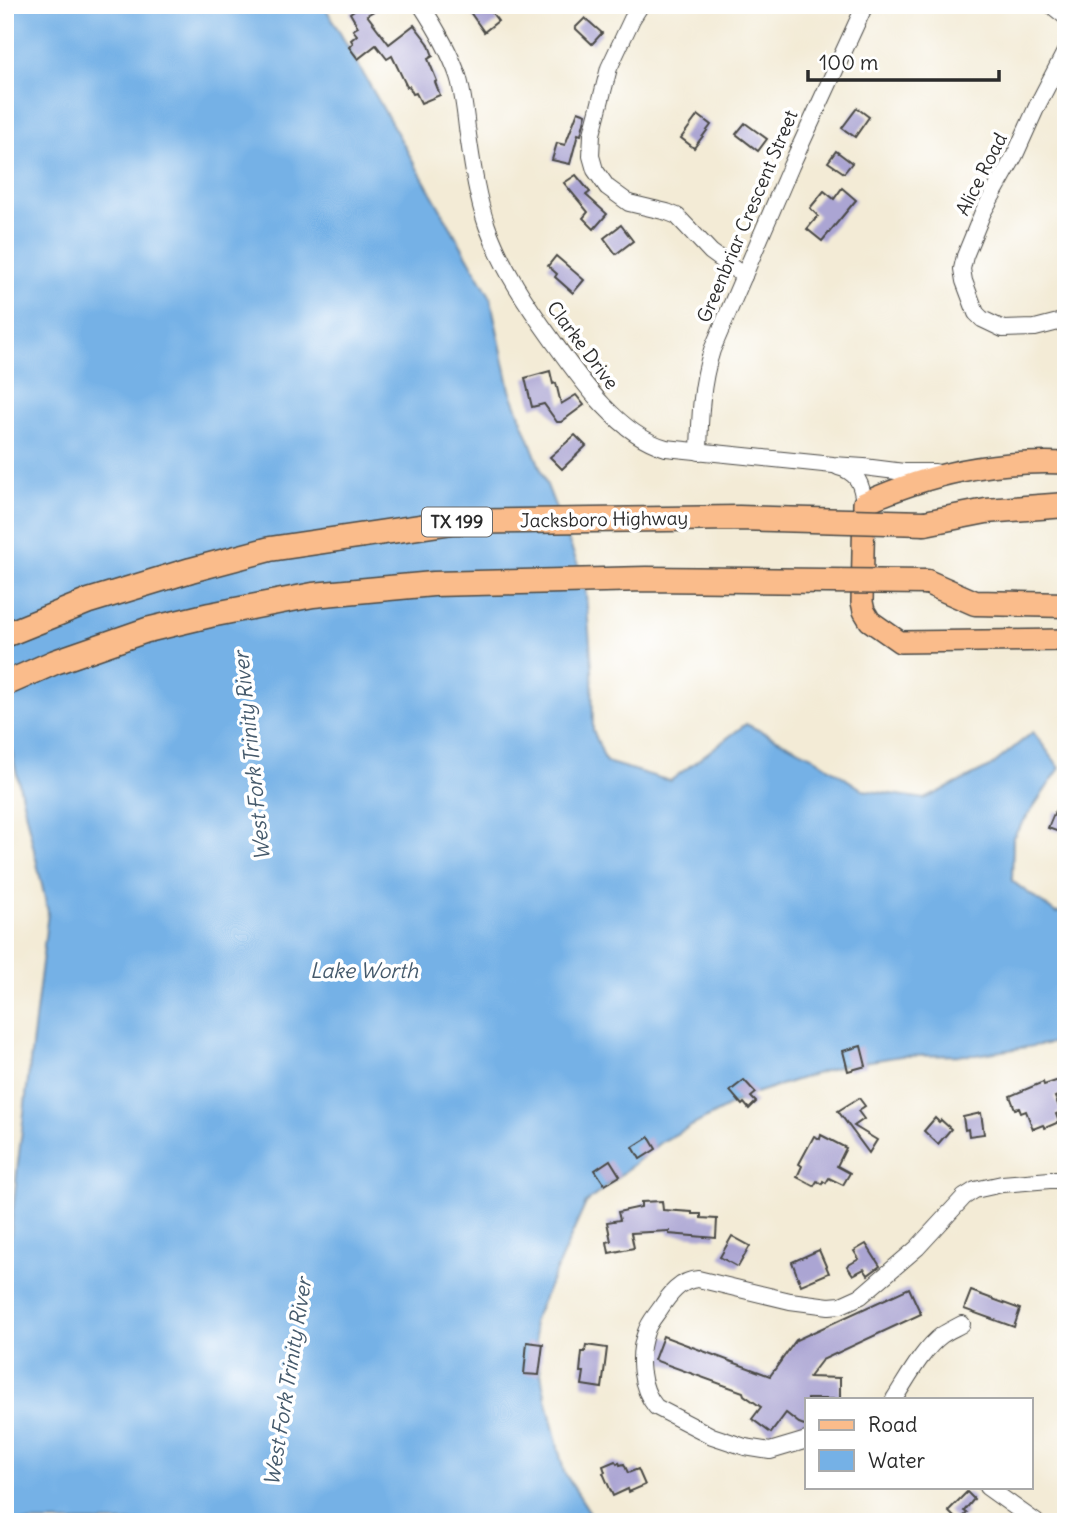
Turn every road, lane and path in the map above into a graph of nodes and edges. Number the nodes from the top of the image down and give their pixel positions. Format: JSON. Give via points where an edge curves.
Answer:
{"nodes":[{"id":1,"x":421,"y":5,"type":"edge"},
{"id":2,"x":641,"y":5,"type":"edge"},
{"id":3,"x":865,"y":5,"type":"edge"},
{"id":4,"x":1051,"y":5,"type":"edge"},
{"id":5,"x":1066,"y":18,"type":"edge"},
{"id":6,"x":1066,"y":50,"type":"edge"},
{"id":7,"x":744,"y":276,"type":"junction"},
{"id":8,"x":1066,"y":320,"type":"edge"},
{"id":9,"x":699,"y":452,"type":"junction"},
{"id":10,"x":1066,"y":463,"type":"edge"},
{"id":11,"x":833,"y":465,"type":"junction"},
{"id":12,"x":957,"y":471,"type":"junction"},
{"id":13,"x":864,"y":503,"type":"junction"},
{"id":14,"x":1066,"y":505,"type":"edge"},
{"id":15,"x":1066,"y":605,"type":"edge"},
{"id":16,"x":5,"y":635,"type":"edge"},
{"id":17,"x":1066,"y":640,"type":"edge"},
{"id":18,"x":5,"y":684,"type":"edge"},
{"id":19,"x":1066,"y":1180,"type":"edge"},
{"id":20,"x":962,"y":1324,"type":"dead end"},
{"id":21,"x":895,"y":1398,"type":"edge"},
{"id":22,"x":805,"y":1441,"type":"edge"},
{"id":23,"x":988,"y":1488,"type":"edge"},
{"id":24,"x":1036,"y":1522,"type":"edge"}],
"edges":[{"from":1,"to":9,"type":"street","name":"Clarke Drive","via":[[459,78],[487,225],[521,295],[604,407],[655,445]]},
{"from":2,"to":7,"type":"street","via":[[608,68],[592,134],[594,170],[629,203],[677,216],[711,252]]},
{"from":3,"to":7,"type":"street","name":"Greenbriar Crescent Street"},
{"from":4,"to":5,"type":"street"},
{"from":6,"to":8,"type":"street","name":"Alice Road","via":[[983,212],[962,269],[982,319],[1003,329],[1035,328]]},
{"from":7,"to":9,"type":"street","name":"Greenbriar Crescent Street","via":[[707,364]]},
{"from":9,"to":11,"type":"street","name":"Clarke Drive"},
{"from":10,"to":12,"type":"main road"},
{"from":11,"to":12,"type":"street","name":"Clarke Drive","via":[[904,472]]},
{"from":11,"to":13,"type":"street","via":[[856,476]]},
{"from":12,"to":13,"type":"main road"},
{"from":13,"to":17,"type":"main road","via":[[864,611],[870,621],[900,642]]},
{"from":14,"to":16,"type":"highway","name":"Jacksboro Highway","number":"TX 199","bridge":true,"via":[[986,511],[925,523],[739,518],[453,522],[270,549],[89,601]]},
{"from":15,"to":18,"type":"highway","bridge":true,"via":[[975,603],[927,582],[646,579],[446,583],[313,595],[210,615],[147,630]]},
{"from":19,"to":22,"type":"street","via":[[975,1190],[908,1256],[861,1296],[841,1305],[790,1301],[698,1279],[681,1284],[668,1296],[646,1331],[642,1349],[645,1389],[656,1407],[745,1447],[770,1451]]},
{"from":20,"to":21,"type":"street","via":[[929,1347]]},
{"from":23,"to":24,"type":"street"}]}
